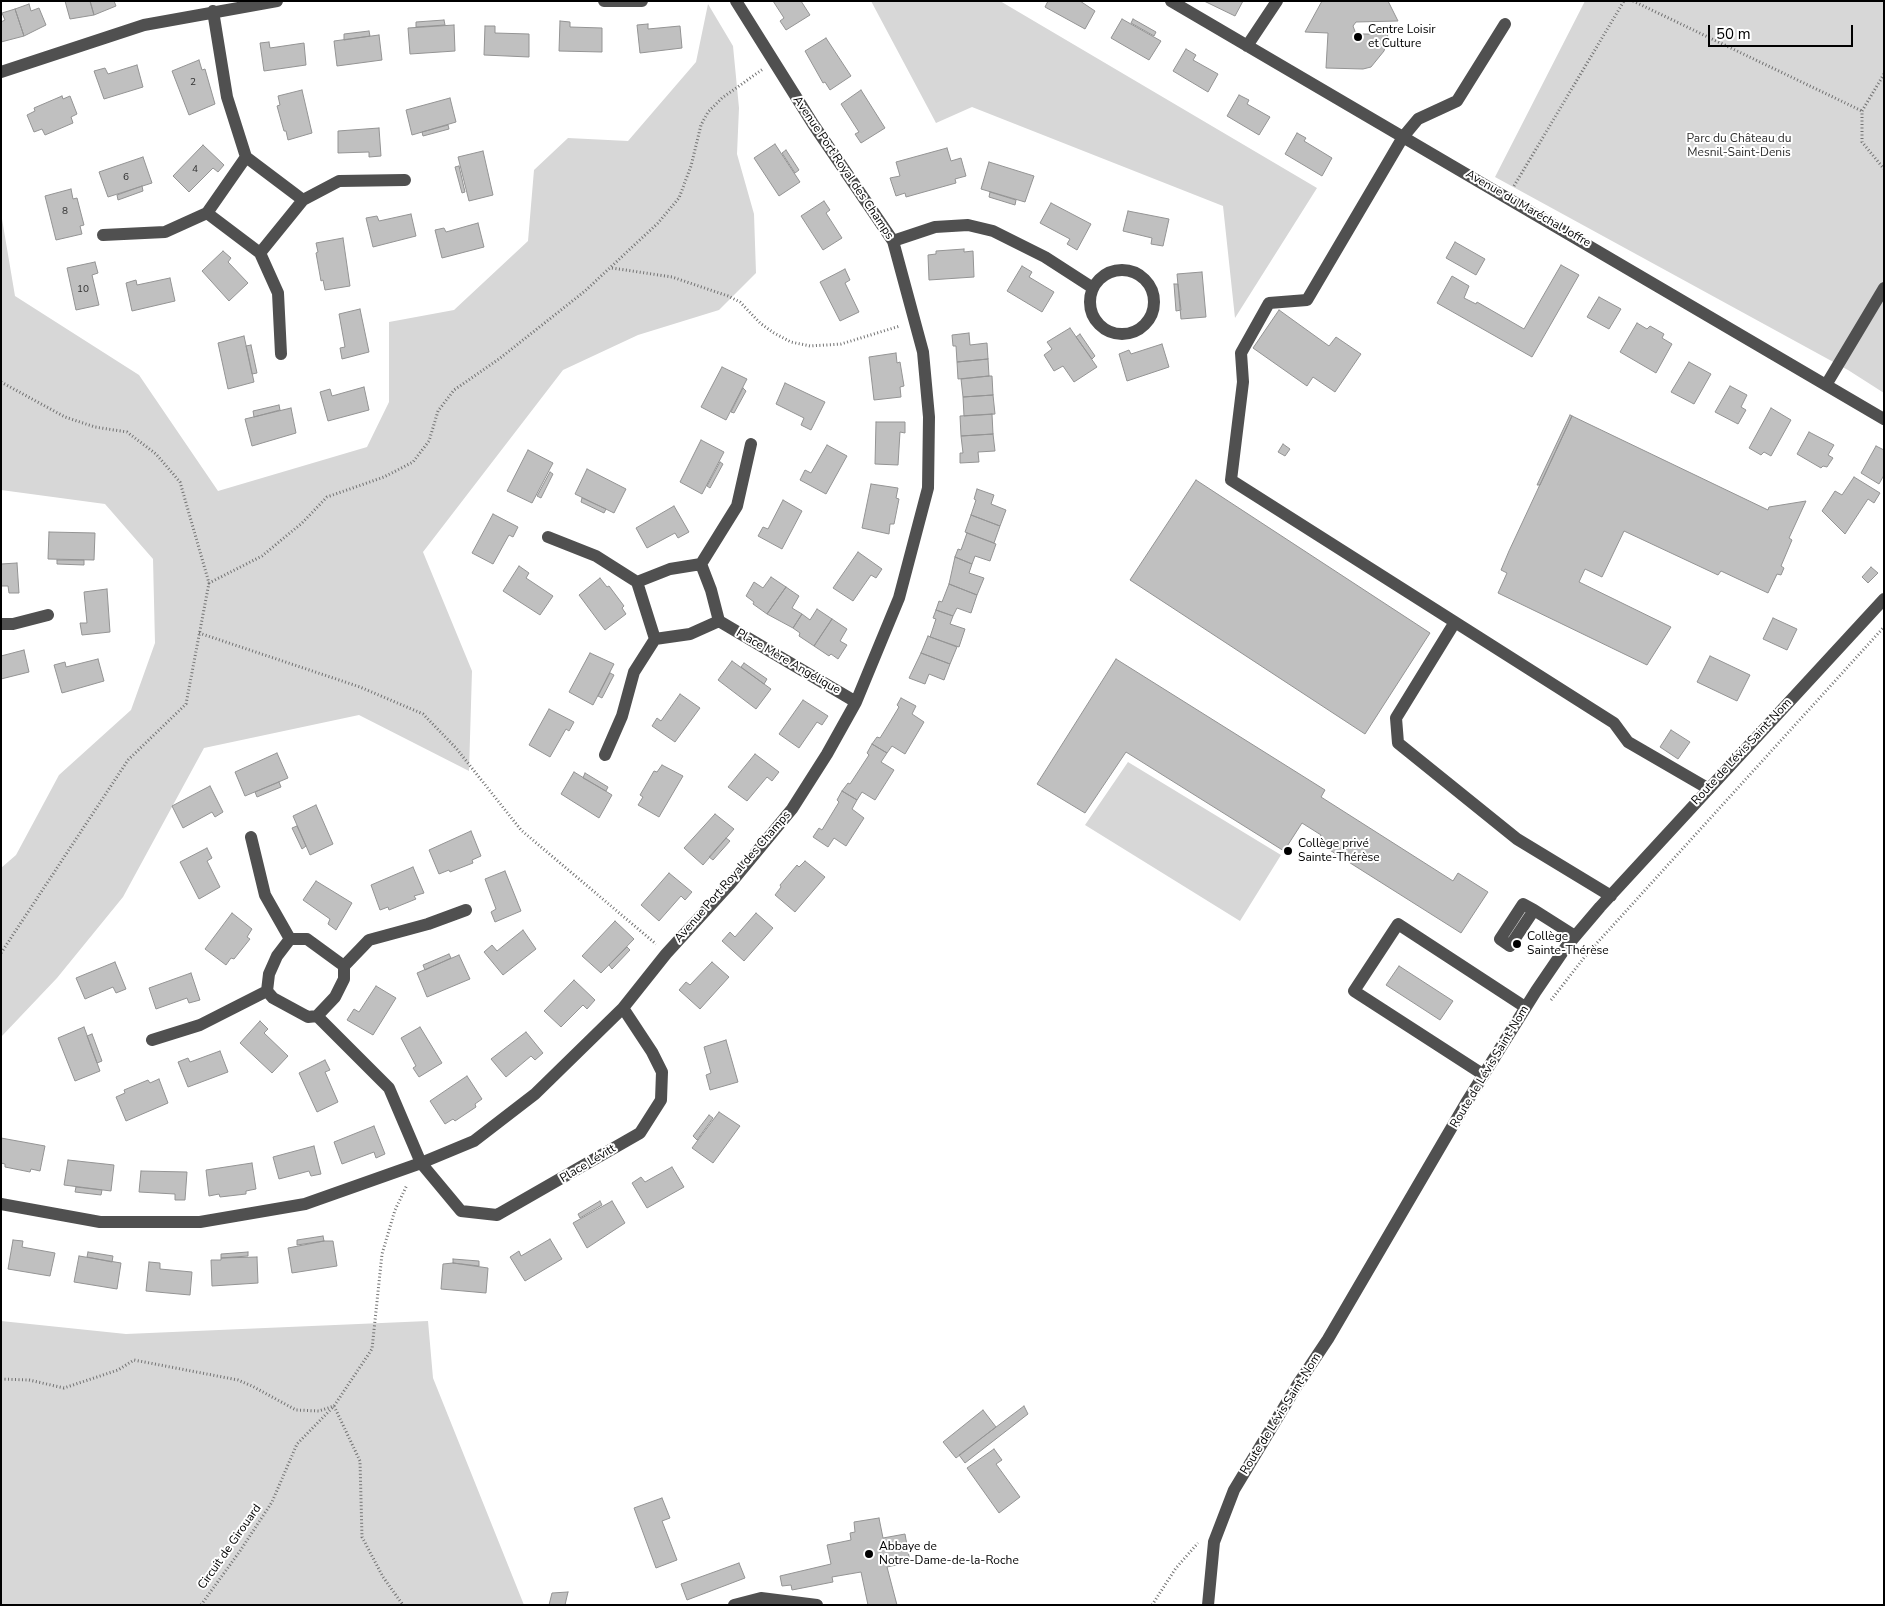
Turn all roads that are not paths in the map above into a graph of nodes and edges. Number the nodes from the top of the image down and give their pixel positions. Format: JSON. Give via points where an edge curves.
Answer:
{"nodes":[{"id":1,"x":277,"y":1,"type":"edge"},
{"id":2,"x":604,"y":1,"type":"edge"},
{"id":3,"x":642,"y":1,"type":"edge"},
{"id":4,"x":736,"y":1,"type":"edge"},
{"id":5,"x":1171,"y":1,"type":"edge"},
{"id":6,"x":1277,"y":1,"type":"edge"},
{"id":7,"x":213,"y":11,"type":"junction"},
{"id":8,"x":1505,"y":24,"type":"dead end"},
{"id":9,"x":1248,"y":46,"type":"junction"},
{"id":10,"x":1,"y":72,"type":"edge"},
{"id":11,"x":1403,"y":137,"type":"junction"},
{"id":12,"x":246,"y":157,"type":"junction"},
{"id":13,"x":405,"y":180,"type":"dead end"},
{"id":14,"x":303,"y":200,"type":"junction"},
{"id":15,"x":206,"y":213,"type":"junction"},
{"id":16,"x":103,"y":235,"type":"dead end"},
{"id":17,"x":893,"y":241,"type":"junction"},
{"id":18,"x":260,"y":253,"type":"junction"},
{"id":19,"x":1092,"y":288,"type":"junction"},
{"id":20,"x":1884,"y":288,"type":"edge"},
{"id":21,"x":281,"y":354,"type":"dead end"},
{"id":22,"x":1826,"y":384,"type":"junction"},
{"id":23,"x":1884,"y":419,"type":"edge"},
{"id":24,"x":751,"y":444,"type":"dead end"},
{"id":25,"x":548,"y":537,"type":"dead end"},
{"id":26,"x":701,"y":564,"type":"junction"},
{"id":27,"x":637,"y":582,"type":"junction"},
{"id":28,"x":1884,"y":599,"type":"edge"},
{"id":29,"x":48,"y":616,"type":"dead end"},
{"id":30,"x":720,"y":621,"type":"junction"},
{"id":31,"x":1455,"y":622,"type":"junction"},
{"id":32,"x":1,"y":624,"type":"edge"},
{"id":33,"x":655,"y":639,"type":"junction"},
{"id":34,"x":856,"y":702,"type":"junction"},
{"id":35,"x":605,"y":755,"type":"dead end"},
{"id":36,"x":1709,"y":789,"type":"junction"},
{"id":37,"x":251,"y":837,"type":"dead end"},
{"id":38,"x":1611,"y":896,"type":"junction"},
{"id":39,"x":1529,"y":907,"type":"dead end"},
{"id":40,"x":466,"y":910,"type":"dead end"},
{"id":41,"x":1575,"y":936,"type":"junction"},
{"id":42,"x":290,"y":939,"type":"junction"},
{"id":43,"x":344,"y":966,"type":"junction"},
{"id":44,"x":267,"y":991,"type":"junction"},
{"id":45,"x":1525,"y":1007,"type":"junction"},
{"id":46,"x":623,"y":1008,"type":"junction"},
{"id":47,"x":317,"y":1016,"type":"junction"},
{"id":48,"x":152,"y":1040,"type":"dead end"},
{"id":49,"x":1484,"y":1075,"type":"junction"},
{"id":50,"x":421,"y":1163,"type":"junction"},
{"id":51,"x":1,"y":1204,"type":"edge"},
{"id":52,"x":734,"y":1605,"type":"edge"},
{"id":53,"x":817,"y":1605,"type":"edge"},
{"id":54,"x":1208,"y":1605,"type":"edge"}],
"edges":[{"from":1,"to":7,"type":"street"},
{"from":2,"to":3,"type":"street"},
{"from":4,"to":17,"type":"street","name":"Avenue Port Royal des Champs","via":[[813,124]]},
{"from":5,"to":9,"type":"street","name":"Avenue du Maréchal Joffre"},
{"from":6,"to":9,"type":"street"},
{"from":7,"to":10,"type":"street","via":[[144,24]]},
{"from":7,"to":12,"type":"street","via":[[227,97]]},
{"from":8,"to":11,"type":"street","via":[[1457,101],[1418,119]]},
{"from":9,"to":11,"type":"street","name":"Avenue du Maréchal Joffre"},
{"from":11,"to":22,"type":"street","name":"Avenue du Maréchal Joffre"},
{"from":11,"to":31,"type":"street","via":[[1307,300],[1269,303],[1241,353],[1243,382],[1230,480]]},
{"from":12,"to":14,"type":"street"},
{"from":12,"to":15,"type":"street"},
{"from":13,"to":14,"type":"street","via":[[339,180]]},
{"from":14,"to":18,"type":"street"},
{"from":15,"to":16,"type":"street","via":[[165,232]]},
{"from":15,"to":18,"type":"street"},
{"from":17,"to":19,"type":"street","via":[[935,227],[968,225],[993,231],[1045,256]]},
{"from":17,"to":34,"type":"street","name":"Avenue Port Royal des Champs","via":[[923,352],[929,417],[928,488],[899,598]]},
{"from":18,"to":21,"type":"street","via":[[278,293]]},
{"from":19,"to":19,"type":"street","via":[[1091,309],[1095,319],[1102,327],[1122,334],[1133,332],[1149,318],[1153,309],[1152,293],[1137,273],[1116,270],[1102,277]]},
{"from":20,"to":22,"type":"street"},
{"from":22,"to":23,"type":"street","name":"Avenue du Maréchal Joffre"},
{"from":24,"to":26,"type":"street","via":[[737,506]]},
{"from":25,"to":27,"type":"street","via":[[596,556]]},
{"from":26,"to":27,"type":"street","via":[[670,569]]},
{"from":26,"to":30,"type":"street"},
{"from":27,"to":33,"type":"street"},
{"from":28,"to":36,"type":"street","name":"Route de Lévis Saint-Nom"},
{"from":29,"to":32,"type":"street"},
{"from":30,"to":33,"type":"street","via":[[690,634]]},
{"from":30,"to":34,"type":"street","name":"Place Mère Angélique"},
{"from":31,"to":36,"type":"street","via":[[1614,723],[1628,742]]},
{"from":31,"to":38,"type":"street","via":[[1396,718],[1398,743],[1517,839]]},
{"from":33,"to":35,"type":"street","via":[[634,672],[622,716]]},
{"from":34,"to":46,"type":"street","name":"Avenue Port Royal des Champs","via":[[792,809]]},
{"from":36,"to":38,"type":"street","name":"Route de Lévis Saint-Nom"},
{"from":37,"to":42,"type":"street","via":[[265,895]]},
{"from":38,"to":41,"type":"street","name":"Route de Lévis Saint-Nom"},
{"from":39,"to":41,"type":"street"},
{"from":40,"to":43,"type":"street","via":[[369,940]]},
{"from":41,"to":45,"type":"street","name":"Route de Lévis Saint-Nom"},
{"from":42,"to":43,"type":"street","via":[[307,939]]},
{"from":42,"to":44,"type":"street","via":[[269,974]]},
{"from":43,"to":47,"type":"street","via":[[344,979],[338,991]]},
{"from":44,"to":47,"type":"street","via":[[273,998],[308,1017]]},
{"from":44,"to":48,"type":"street","via":[[200,1025]]},
{"from":45,"to":49,"type":"street","name":"Route de Lévis Saint-Nom"},
{"from":45,"to":49,"type":"street","via":[[1398,924],[1354,991]]},
{"from":46,"to":50,"type":"street","name":"Avenue Port Royal des Champs","via":[[535,1094],[474,1141]]},
{"from":46,"to":50,"type":"street","name":"Place Lévitt","via":[[662,1072],[661,1100],[640,1133],[497,1215],[461,1211]]},
{"from":47,"to":50,"type":"street","name":"Place Lévitt","via":[[389,1088]]},
{"from":49,"to":54,"type":"street","name":"Route de Lévis Saint-Nom","via":[[1328,1339],[1246,1469],[1217,1529]]},
{"from":50,"to":51,"type":"street","name":"Avenue Port Royal des Champs","via":[[305,1204],[200,1222],[100,1222]]},
{"from":52,"to":53,"type":"street","via":[[761,1598]]}]}
